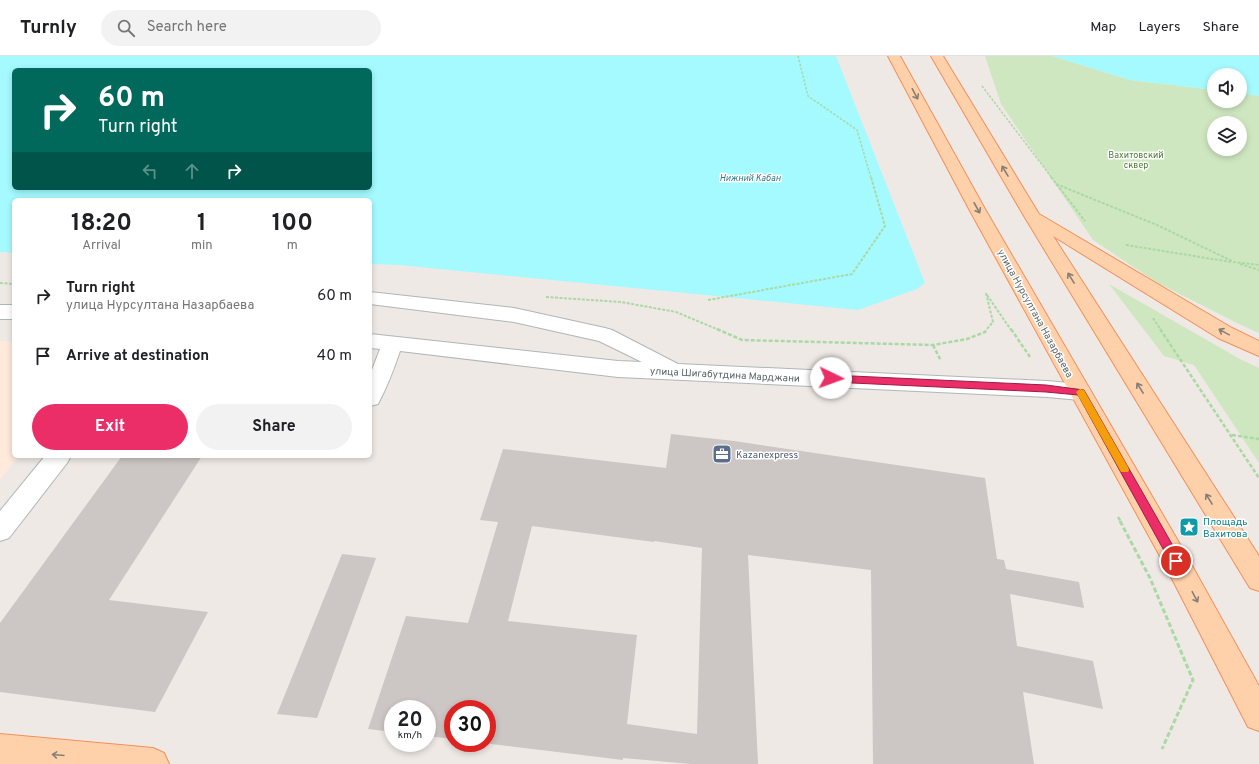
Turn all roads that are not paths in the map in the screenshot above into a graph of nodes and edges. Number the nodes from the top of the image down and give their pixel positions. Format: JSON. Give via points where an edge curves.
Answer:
{"nodes":[{"id":1,"x":895,"y":58,"type":"edge"},
{"id":2,"x":938,"y":58,"type":"edge"},
{"id":3,"x":1032,"y":216,"type":"junction"},
{"id":4,"x":372,"y":298,"type":"edge"},
{"id":5,"x":0,"y":312,"type":"edge"},
{"id":6,"x":12,"y":312,"type":"edge"},
{"id":7,"x":372,"y":341,"type":"edge"},
{"id":8,"x":392,"y":344,"type":"junction"},
{"id":9,"x":1259,"y":349,"type":"edge"},
{"id":10,"x":677,"y":371,"type":"junction"},
{"id":11,"x":1080,"y":392,"type":"junction"},
{"id":12,"x":372,"y":394,"type":"edge"},
{"id":13,"x":57,"y":458,"type":"edge"},
{"id":14,"x":0,"y":530,"type":"edge"},
{"id":15,"x":1259,"y":579,"type":"edge"},
{"id":16,"x":1259,"y":716,"type":"edge"},
{"id":17,"x":0,"y":750,"type":"edge"},
{"id":18,"x":153,"y":764,"type":"edge"}],
"edges":[{"from":1,"to":11,"type":"main road","name":"улица Нурсултана Назарбаева","one_way":true},
{"from":3,"to":2,"type":"main road","one_way":true},
{"from":9,"to":3,"type":"main road","one_way":true,"via":[[1212,325]]},
{"from":15,"to":3,"type":"main road","one_way":true},
{"from":4,"to":10,"type":"street","via":[[514,315],[605,335]]},
{"from":5,"to":6,"type":"street"},
{"from":7,"to":8,"type":"street","name":"улица Шигабутдина Марджани"},
{"from":8,"to":10,"type":"street","name":"улица Шигабутдина Марджани","via":[[618,369]]},
{"from":8,"to":12,"type":"street"},
{"from":10,"to":11,"type":"street","name":"улица Шигабутдина Марджани"},
{"from":11,"to":16,"type":"main road","name":"улица Нурсултана Назарбаева","one_way":true,"via":[[1176,561]]},
{"from":13,"to":14,"type":"street"},
{"from":18,"to":17,"type":"main road","one_way":true}]}
